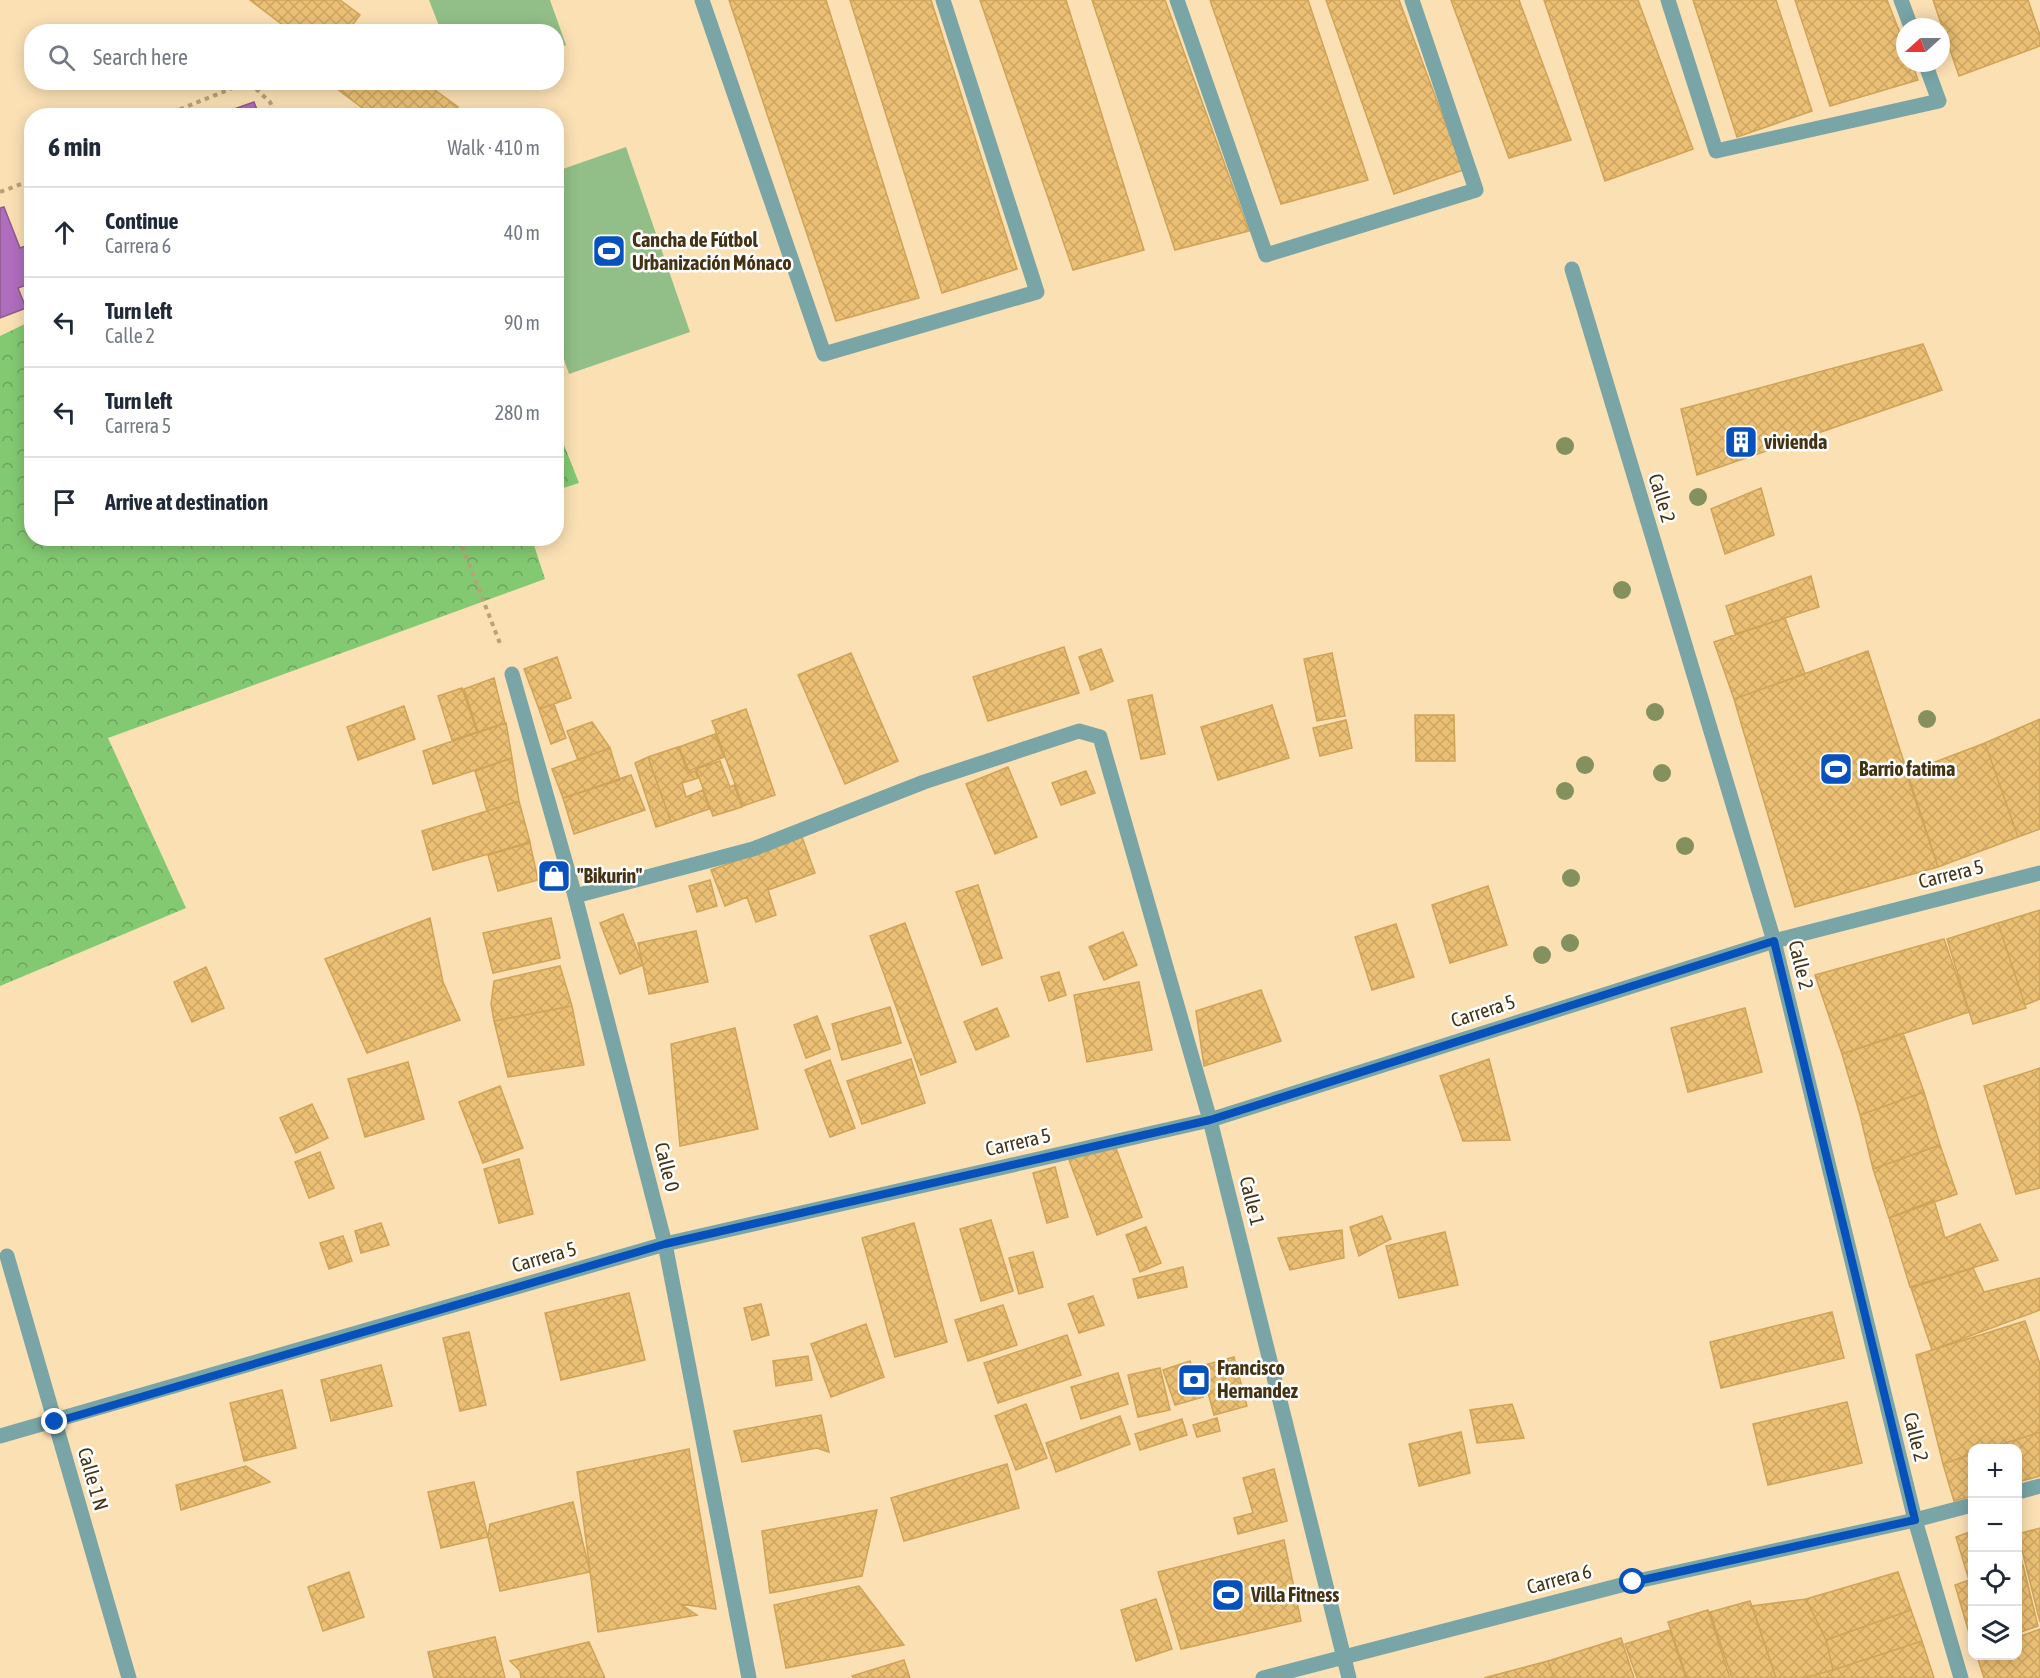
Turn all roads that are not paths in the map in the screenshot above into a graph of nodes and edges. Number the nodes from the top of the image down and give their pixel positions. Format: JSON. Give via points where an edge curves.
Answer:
{"nodes":[{"id":1,"x":702,"y":0,"type":"edge"},
{"id":2,"x":943,"y":0,"type":"edge"},
{"id":3,"x":1177,"y":0,"type":"edge"},
{"id":4,"x":1412,"y":0,"type":"edge"},
{"id":5,"x":1668,"y":0,"type":"edge"},
{"id":6,"x":1901,"y":0,"type":"edge"},
{"id":7,"x":1908,"y":18,"type":"edge"},
{"id":8,"x":1928,"y":72,"type":"edge"},
{"id":9,"x":1572,"y":269,"type":"dead end"},
{"id":10,"x":512,"y":675,"type":"road end"},
{"id":11,"x":2040,"y":873,"type":"edge"},
{"id":12,"x":575,"y":896,"type":"junction"},
{"id":13,"x":1774,"y":941,"type":"junction"},
{"id":14,"x":1210,"y":1120,"type":"junction"},
{"id":15,"x":665,"y":1244,"type":"junction"},
{"id":16,"x":8,"y":1256,"type":"dead end"},
{"id":17,"x":55,"y":1422,"type":"junction"},
{"id":18,"x":0,"y":1436,"type":"edge"},
{"id":19,"x":2040,"y":1486,"type":"edge"},
{"id":20,"x":2022,"y":1491,"type":"edge"},
{"id":21,"x":1968,"y":1506,"type":"edge"},
{"id":22,"x":1915,"y":1520,"type":"junction"},
{"id":23,"x":1344,"y":1657,"type":"junction"},
{"id":24,"x":129,"y":1678,"type":"edge"},
{"id":25,"x":749,"y":1678,"type":"edge"},
{"id":26,"x":1263,"y":1678,"type":"edge"},
{"id":27,"x":1349,"y":1678,"type":"edge"},
{"id":28,"x":1961,"y":1678,"type":"edge"}],
"edges":[{"from":1,"to":2,"type":"street","via":[[824,354],[1037,292]]},
{"from":3,"to":4,"type":"street","via":[[1266,255],[1476,190]]},
{"from":5,"to":8,"type":"street","via":[[1716,151],[1939,101]]},
{"from":6,"to":7,"type":"street"},
{"from":9,"to":13,"type":"street","name":"Calle 2"},
{"from":10,"to":12,"type":"street","name":"Calle 0"},
{"from":11,"to":13,"type":"street","name":"Carrera 5"},
{"from":12,"to":14,"type":"street","name":"Calle 1","via":[[753,849],[924,782],[1079,731],[1100,737]]},
{"from":12,"to":15,"type":"street","name":"Calle 0"},
{"from":13,"to":14,"type":"street","name":"Carrera 5"},
{"from":13,"to":22,"type":"street","name":"Calle 2"},
{"from":14,"to":15,"type":"street","name":"Carrera 5"},
{"from":14,"to":23,"type":"street","name":"Calle 1"},
{"from":15,"to":17,"type":"street","name":"Carrera 5"},
{"from":15,"to":25,"type":"street","name":"Calle 0"},
{"from":16,"to":17,"type":"street","name":"Calle 1 N"},
{"from":17,"to":18,"type":"street","name":"Carrera 5"},
{"from":17,"to":24,"type":"street","name":"Calle 1 N"},
{"from":19,"to":20,"type":"street"},
{"from":21,"to":22,"type":"street","name":"Carrera 6"},
{"from":22,"to":23,"type":"street","name":"Carrera 6","via":[[1633,1582]]},
{"from":22,"to":28,"type":"street","name":"Calle 2"},
{"from":23,"to":26,"type":"street","name":"Carrera 6"},
{"from":23,"to":27,"type":"street","name":"Calle 1"}]}
